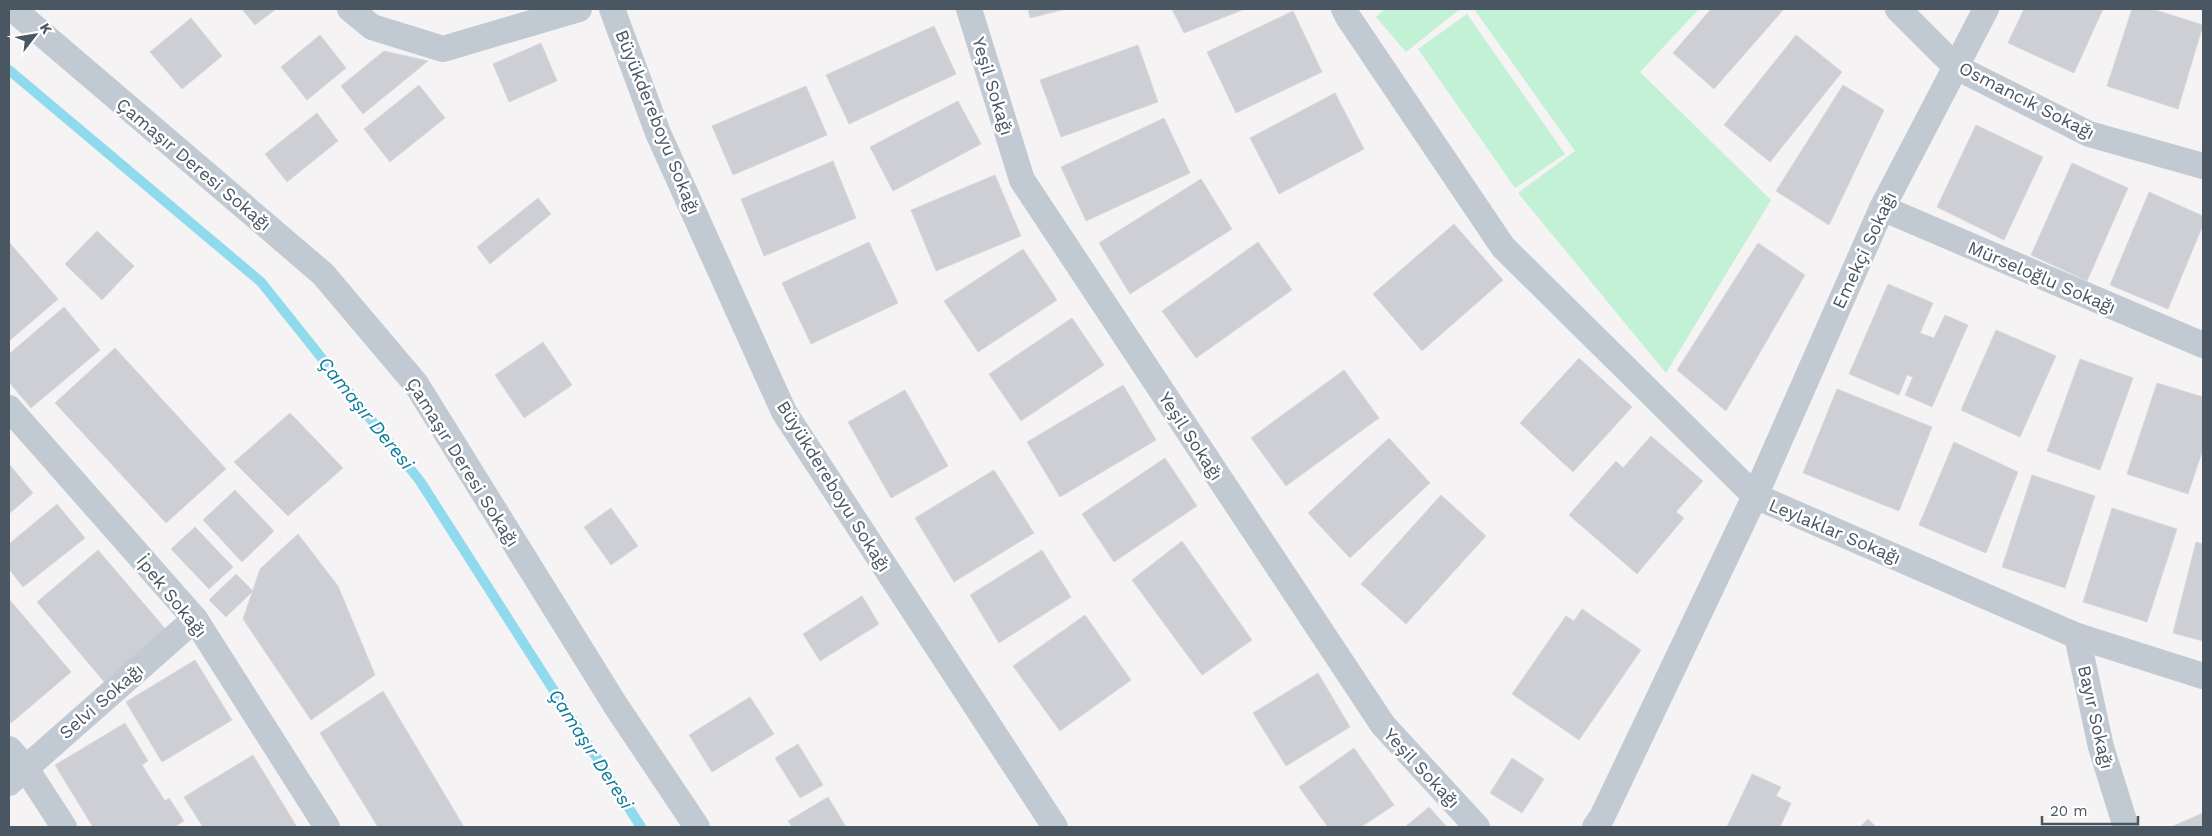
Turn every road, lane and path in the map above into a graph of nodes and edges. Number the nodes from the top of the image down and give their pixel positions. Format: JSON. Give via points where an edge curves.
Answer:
{"nodes":[{"id":1,"x":13,"y":9,"type":"edge"},
{"id":2,"x":350,"y":9,"type":"edge"},
{"id":3,"x":579,"y":9,"type":"edge"},
{"id":4,"x":612,"y":9,"type":"edge"},
{"id":5,"x":968,"y":9,"type":"edge"},
{"id":6,"x":1344,"y":9,"type":"edge"},
{"id":7,"x":1898,"y":9,"type":"edge"},
{"id":8,"x":1986,"y":9,"type":"edge"},
{"id":9,"x":1956,"y":67,"type":"junction"},
{"id":10,"x":2203,"y":166,"type":"edge"},
{"id":11,"x":1882,"y":208,"type":"junction"},
{"id":12,"x":2203,"y":345,"type":"edge"},
{"id":13,"x":9,"y":408,"type":"edge"},
{"id":14,"x":1755,"y":496,"type":"junction"},
{"id":15,"x":195,"y":619,"type":"junction"},
{"id":16,"x":2077,"y":636,"type":"junction"},
{"id":17,"x":2203,"y":676,"type":"edge"},
{"id":18,"x":14,"y":766,"type":"edge"},
{"id":19,"x":1606,"y":824,"type":"edge"},
{"id":20,"x":64,"y":827,"type":"edge"},
{"id":21,"x":327,"y":827,"type":"edge"},
{"id":22,"x":697,"y":827,"type":"edge"},
{"id":23,"x":1055,"y":827,"type":"edge"},
{"id":24,"x":1478,"y":827,"type":"edge"},
{"id":25,"x":2126,"y":827,"type":"edge"}],
"edges":[{"from":1,"to":22,"type":"street","name":"Çamaşır Deresi Sokağı","via":[[323,274],[416,384],[616,706]]},
{"from":2,"to":3,"type":"street","via":[[372,27],[443,49]]},
{"from":4,"to":23,"type":"street","name":"Büyükdereboyu Sokağı","via":[[658,133],[784,412]]},
{"from":5,"to":24,"type":"street","name":"Yeşil Sokağı","via":[[1022,180],[1383,725]]},
{"from":6,"to":14,"type":"street","via":[[1503,246]]},
{"from":7,"to":9,"type":"street","name":"Osmancık Sokağı"},
{"from":8,"to":9,"type":"street","name":"Emekçi Sokağı"},
{"from":9,"to":10,"type":"street","name":"Osmancık Sokağı","via":[[2090,134]]},
{"from":9,"to":11,"type":"street","name":"Emekçi Sokağı"},
{"from":11,"to":12,"type":"street","name":"Mürseloğlu Sokağı"},
{"from":11,"to":14,"type":"street","name":"Emekçi Sokağı"},
{"from":13,"to":15,"type":"street","name":"İpek Sokağı"},
{"from":14,"to":16,"type":"street","name":"Leylaklar Sokağı"},
{"from":14,"to":19,"type":"street","name":"Leylaklar Sokağı"},
{"from":15,"to":18,"type":"street","name":"Selvi Sokağı"},
{"from":15,"to":21,"type":"street","name":"İpek Sokağı"},
{"from":16,"to":17,"type":"street","name":"Leylaklar Sokağı"},
{"from":16,"to":25,"type":"street","name":"Bayır Sokağı","via":[[2101,747]]},
{"from":18,"to":20,"type":"street"}]}
